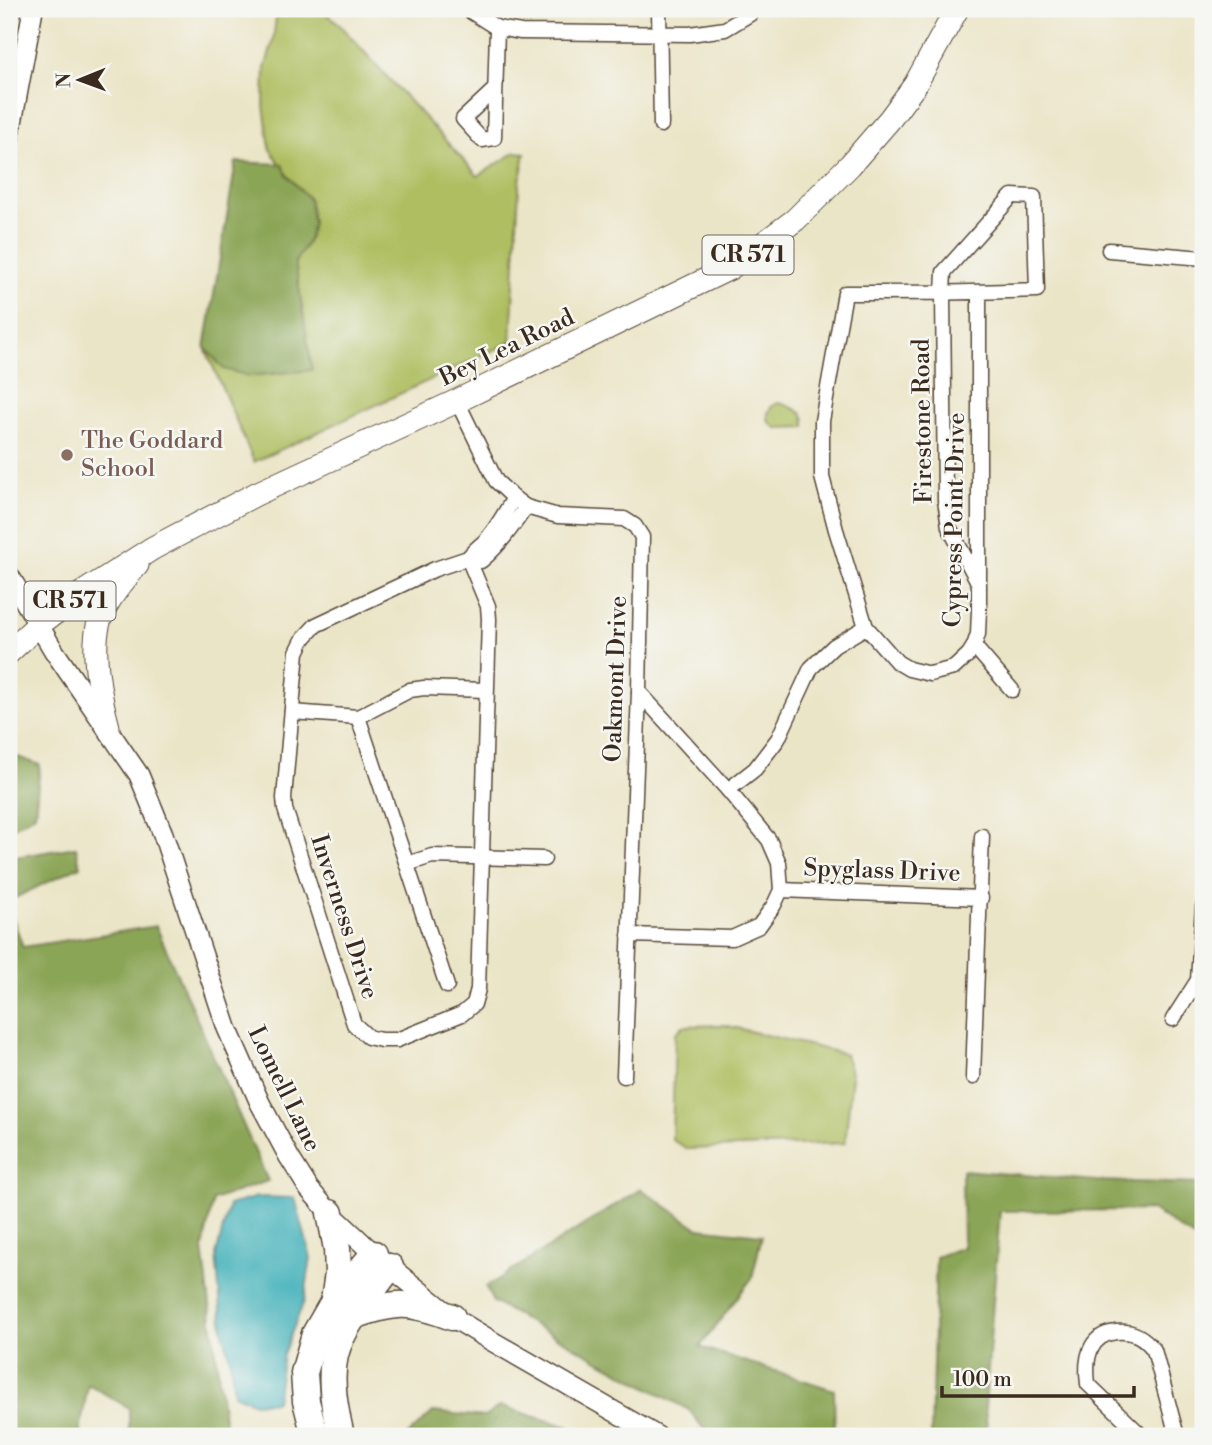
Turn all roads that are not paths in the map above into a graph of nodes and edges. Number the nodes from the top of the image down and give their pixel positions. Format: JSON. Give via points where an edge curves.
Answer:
{"nodes":[{"id":1,"x":33,"y":9,"type":"edge"},
{"id":2,"x":659,"y":9,"type":"edge"},
{"id":3,"x":754,"y":9,"type":"edge"},
{"id":4,"x":957,"y":9,"type":"edge"},
{"id":5,"x":475,"y":11,"type":"edge"},
{"id":6,"x":497,"y":28,"type":"junction"},
{"id":7,"x":660,"y":33,"type":"junction"},
{"id":8,"x":495,"y":89,"type":"dead end"},
{"id":9,"x":661,"y":125,"type":"dead end"},
{"id":10,"x":9,"y":139,"type":"edge"},
{"id":11,"x":1109,"y":250,"type":"dead end"},
{"id":12,"x":1203,"y":258,"type":"edge"},
{"id":13,"x":845,"y":293,"type":"joint"},
{"id":14,"x":943,"y":293,"type":"junction"},
{"id":15,"x":979,"y":293,"type":"junction"},
{"id":16,"x":457,"y":401,"type":"junction"},
{"id":17,"x":520,"y":502,"type":"junction"},
{"id":18,"x":153,"y":548,"type":"junction"},
{"id":19,"x":468,"y":558,"type":"junction"},
{"id":20,"x":9,"y":575,"type":"edge"},
{"id":21,"x":978,"y":582,"type":"junction"},
{"id":22,"x":38,"y":625,"type":"junction"},
{"id":23,"x":866,"y":627,"type":"junction"},
{"id":24,"x":974,"y":646,"type":"junction"},
{"id":25,"x":9,"y":652,"type":"edge"},
{"id":26,"x":486,"y":690,"type":"junction"},
{"id":27,"x":1012,"y":690,"type":"dead end"},
{"id":28,"x":639,"y":692,"type":"junction"},
{"id":29,"x":292,"y":712,"type":"junction"},
{"id":30,"x":358,"y":717,"type":"junction"},
{"id":31,"x":108,"y":727,"type":"junction"},
{"id":32,"x":728,"y":790,"type":"junction"},
{"id":33,"x":982,"y":836,"type":"dead end"},
{"id":34,"x":481,"y":857,"type":"junction"},
{"id":35,"x":544,"y":859,"type":"dead end"},
{"id":36,"x":407,"y":864,"type":"junction"},
{"id":37,"x":781,"y":890,"type":"junction"},
{"id":38,"x":981,"y":898,"type":"junction"},
{"id":39,"x":1203,"y":906,"type":"edge"},
{"id":40,"x":629,"y":935,"type":"junction"},
{"id":41,"x":447,"y":986,"type":"dead end"},
{"id":42,"x":1173,"y":1019,"type":"dead end"},
{"id":43,"x":624,"y":1076,"type":"dead end"},
{"id":44,"x":973,"y":1077,"type":"dead end"},
{"id":45,"x":330,"y":1213,"type":"junction"},
{"id":46,"x":382,"y":1261,"type":"junction"},
{"id":47,"x":344,"y":1309,"type":"junction"},
{"id":48,"x":452,"y":1317,"type":"junction"},
{"id":49,"x":315,"y":1436,"type":"edge"},
{"id":50,"x":341,"y":1436,"type":"edge"},
{"id":51,"x":657,"y":1436,"type":"edge"},
{"id":52,"x":1142,"y":1436,"type":"edge"},
{"id":53,"x":1177,"y":1436,"type":"edge"}],
"edges":[{"from":1,"to":10,"type":"street"},
{"from":2,"to":7,"type":"street"},
{"from":3,"to":7,"type":"street","via":[[725,29]]},
{"from":4,"to":16,"type":"main road","name":"Bey Lea Road","number":"CR 571","via":[[915,85],[890,119],[795,220],[730,268]]},
{"from":5,"to":6,"type":"street"},
{"from":6,"to":7,"type":"street"},
{"from":6,"to":8,"type":"street"},
{"from":7,"to":9,"type":"street"},
{"from":11,"to":12,"type":"street"},
{"from":13,"to":14,"type":"street","name":"Firestone Road"},
{"from":13,"to":23,"type":"street","name":"Cypress Point Drive","via":[[822,421],[822,477]]},
{"from":14,"to":15,"type":"street","name":"Firestone Road"},
{"from":14,"to":15,"type":"street","name":"Firestone Road","via":[[943,272],[1012,196],[1034,197],[1037,290]]},
{"from":14,"to":21,"type":"street","name":"Firestone Road","via":[[945,500],[949,527]]},
{"from":15,"to":21,"type":"street","name":"Cypress Point Drive"},
{"from":16,"to":17,"type":"street","via":[[496,481]]},
{"from":16,"to":18,"type":"main road","name":"Bey Lea Road","number":"CR 571","via":[[256,494]]},
{"from":17,"to":19,"type":"street","name":"Inverness Drive"},
{"from":17,"to":28,"type":"street","name":"Oakmont Drive","via":[[558,516],[624,519],[642,537]]},
{"from":18,"to":22,"type":"main road","name":"Bey Lea Road","number":"CR 571"},
{"from":18,"to":31,"type":"main road","via":[[126,577],[99,621],[97,676]]},
{"from":19,"to":26,"type":"street","name":"Inverness Drive","via":[[488,606]]},
{"from":19,"to":29,"type":"street","name":"Inverness Drive","via":[[316,625],[297,652]]},
{"from":20,"to":22,"type":"street","name":"Lomell Lane"},
{"from":21,"to":24,"type":"street","name":"Cypress Point Drive"},
{"from":22,"to":25,"type":"main road","name":"Bey Lea Road","number":"CR 571"},
{"from":22,"to":31,"type":"street","name":"Lomell Lane"},
{"from":23,"to":24,"type":"street","name":"Cypress Point Drive","via":[[897,662],[930,674],[954,668]]},
{"from":23,"to":32,"type":"street","via":[[834,646],[811,668],[778,739],[755,769]]},
{"from":24,"to":27,"type":"street"},
{"from":26,"to":30,"type":"street","via":[[410,690]]},
{"from":26,"to":34,"type":"street","name":"Inverness Drive"},
{"from":28,"to":32,"type":"street"},
{"from":28,"to":40,"type":"street","name":"Oakmont Drive"},
{"from":29,"to":30,"type":"street"},
{"from":29,"to":34,"type":"street","name":"Inverness Drive","via":[[285,809],[354,1024],[368,1037],[397,1040],[462,1014],[474,1004]]},
{"from":30,"to":36,"type":"street"},
{"from":31,"to":45,"type":"street","name":"Lomell Lane","via":[[139,775],[227,1028],[260,1103],[309,1189]]},
{"from":32,"to":37,"type":"street","via":[[769,840],[779,863]]},
{"from":33,"to":38,"type":"street","name":"Spyglass Drive"},
{"from":34,"to":35,"type":"street"},
{"from":34,"to":36,"type":"street","via":[[432,856]]},
{"from":36,"to":41,"type":"street"},
{"from":37,"to":38,"type":"street","name":"Spyglass Drive"},
{"from":37,"to":40,"type":"street","via":[[759,926],[732,938]]},
{"from":38,"to":44,"type":"street","name":"Spyglass Drive"},
{"from":39,"to":42,"type":"street","via":[[1198,980]]},
{"from":40,"to":43,"type":"street","name":"Oakmont Drive"},
{"from":45,"to":46,"type":"street","name":"Lomell Lane"},
{"from":45,"to":47,"type":"highway"},
{"from":46,"to":47,"type":"highway"},
{"from":46,"to":48,"type":"street","name":"Lomell Lane"},
{"from":47,"to":48,"type":"highway","via":[[402,1304]]},
{"from":47,"to":49,"type":"highway","via":[[315,1334],[304,1373]]},
{"from":47,"to":50,"type":"highway","via":[[347,1328],[335,1352],[332,1375]]},
{"from":48,"to":51,"type":"street","name":"Lomell Lane"},
{"from":52,"to":53,"type":"street","via":[[1088,1384],[1088,1357],[1097,1338],[1106,1333],[1126,1331],[1147,1340],[1154,1350]]}]}
